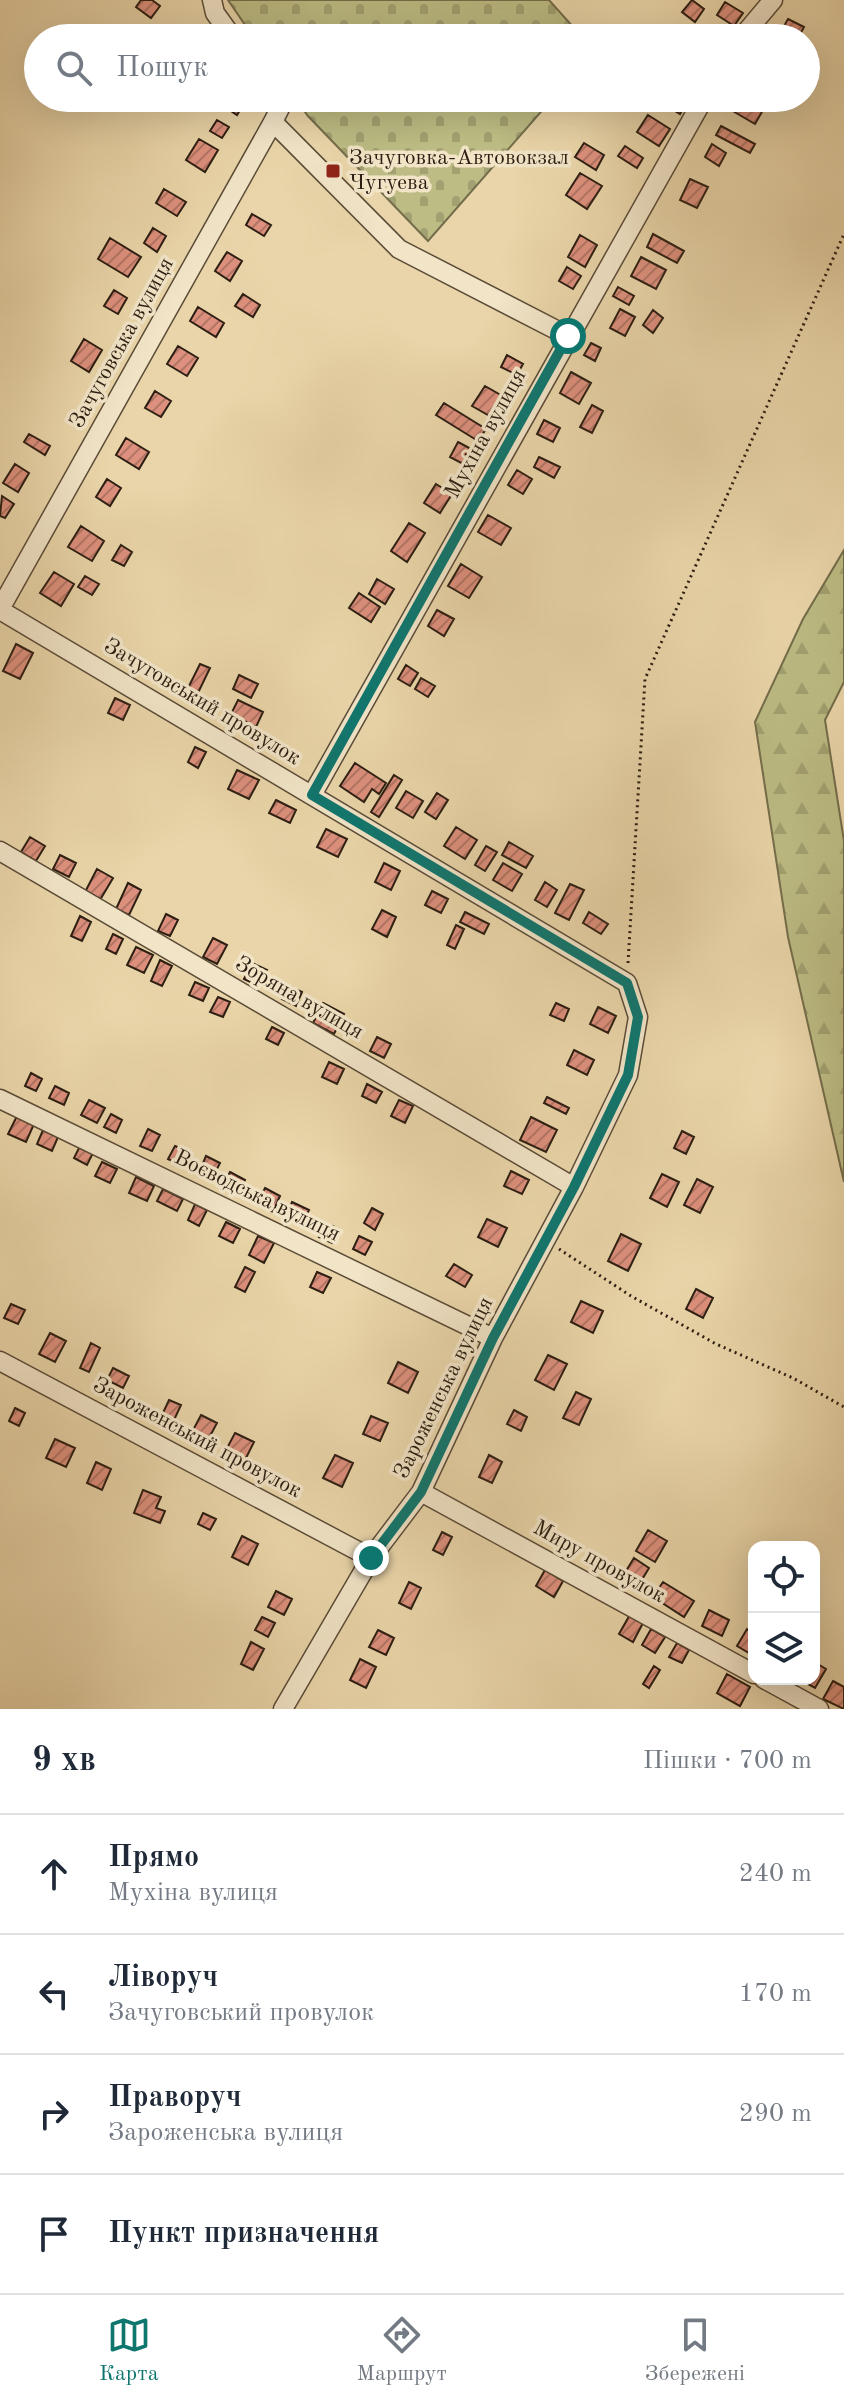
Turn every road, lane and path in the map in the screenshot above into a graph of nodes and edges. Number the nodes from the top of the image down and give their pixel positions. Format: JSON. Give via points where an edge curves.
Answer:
{"nodes":[{"id":1,"x":212,"y":0,"type":"edge"},
{"id":2,"x":773,"y":0,"type":"edge"},
{"id":3,"x":223,"y":24,"type":"edge"},
{"id":4,"x":753,"y":24,"type":"edge"},
{"id":5,"x":278,"y":112,"type":"edge"},
{"id":6,"x":696,"y":112,"type":"edge"},
{"id":7,"x":273,"y":122,"type":"junction"},
{"id":8,"x":844,"y":234,"type":"edge"},
{"id":9,"x":568,"y":336,"type":"junction"},
{"id":10,"x":0,"y":609,"type":"edge"},
{"id":11,"x":312,"y":795,"type":"junction"},
{"id":12,"x":0,"y":851,"type":"edge"},
{"id":13,"x":627,"y":983,"type":"junction"},
{"id":14,"x":0,"y":1099,"type":"edge"},
{"id":15,"x":574,"y":1187,"type":"junction"},
{"id":16,"x":545,"y":1241,"type":"junction"},
{"id":17,"x":493,"y":1338,"type":"junction"},
{"id":18,"x":0,"y":1361,"type":"edge"},
{"id":19,"x":844,"y":1407,"type":"edge"},
{"id":20,"x":421,"y":1492,"type":"junction"},
{"id":21,"x":371,"y":1558,"type":"junction"},
{"id":22,"x":748,"y":1671,"type":"edge"},
{"id":23,"x":775,"y":1685,"type":"edge"},
{"id":24,"x":283,"y":1709,"type":"edge"},
{"id":25,"x":819,"y":1709,"type":"edge"}],
"edges":[{"from":1,"to":3,"type":"street"},
{"from":2,"to":4,"type":"street"},
{"from":5,"to":7,"type":"street","name":"Зачуговська вулиця"},
{"from":6,"to":9,"type":"street","name":"Мухіна вулиця"},
{"from":7,"to":9,"type":"street","via":[[399,249]]},
{"from":7,"to":10,"type":"street","name":"Зачуговська вулиця"},
{"from":8,"to":13,"type":"path","via":[[645,679]]},
{"from":9,"to":11,"type":"street","name":"Мухіна вулиця"},
{"from":10,"to":11,"type":"street","name":"Зачуговський провулок"},
{"from":11,"to":13,"type":"street","name":"Зачуговський провулок"},
{"from":12,"to":15,"type":"street","name":"Зоряна вулиця"},
{"from":13,"to":15,"type":"street","name":"Зароженська вулиця","via":[[638,1017],[628,1075]]},
{"from":14,"to":17,"type":"street","name":"Воєводська вулиця"},
{"from":15,"to":16,"type":"street","name":"Зароженська вулиця"},
{"from":16,"to":17,"type":"street","name":"Зароженська вулиця"},
{"from":16,"to":19,"type":"path","via":[[716,1344]]},
{"from":17,"to":20,"type":"street","name":"Зароженська вулиця"},
{"from":18,"to":21,"type":"street","name":"Зароженський провулок"},
{"from":20,"to":21,"type":"street","name":"Зароженська вулиця"},
{"from":20,"to":22,"type":"street","name":"Миру провулок"},
{"from":21,"to":24,"type":"street","name":"Зароженська вулиця"},
{"from":23,"to":25,"type":"street"}]}
